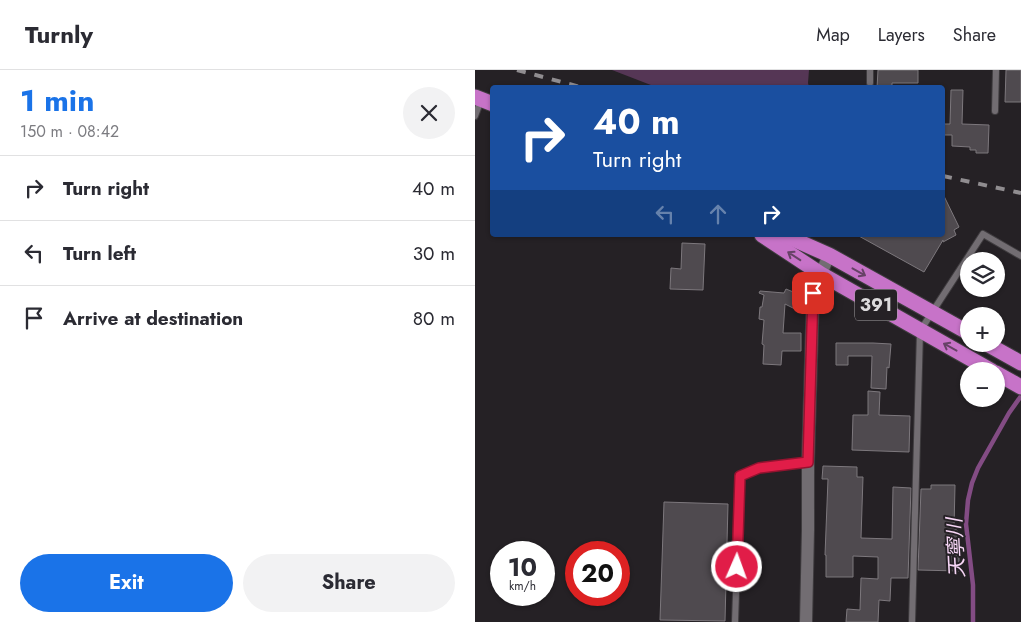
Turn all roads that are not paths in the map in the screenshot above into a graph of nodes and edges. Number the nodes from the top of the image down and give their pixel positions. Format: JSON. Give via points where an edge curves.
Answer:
{"nodes":[{"id":1,"x":870,"y":70,"type":"edge"},
{"id":2,"x":996,"y":70,"type":"edge"},
{"id":3,"x":870,"y":83,"type":"dead end"},
{"id":4,"x":483,"y":100,"type":"edge"},
{"id":5,"x":995,"y":112,"type":"dead end"},
{"id":6,"x":475,"y":116,"type":"edge"},
{"id":7,"x":765,"y":237,"type":"edge"},
{"id":8,"x":788,"y":237,"type":"edge"},
{"id":9,"x":829,"y":255,"type":"junction"},
{"id":10,"x":1021,"y":256,"type":"edge"},
{"id":11,"x":821,"y":274,"type":"junction"},
{"id":12,"x":932,"y":313,"type":"junction"},
{"id":13,"x":960,"y":328,"type":"edge"},
{"id":14,"x":920,"y":331,"type":"junction"},
{"id":15,"x":1001,"y":352,"type":"edge"},
{"id":16,"x":976,"y":362,"type":"edge"},
{"id":17,"x":1021,"y":363,"type":"edge"},
{"id":18,"x":1005,"y":379,"type":"edge"},
{"id":19,"x":1021,"y":387,"type":"edge"},
{"id":20,"x":808,"y":462,"type":"junction"},
{"id":21,"x":735,"y":622,"type":"edge"},
{"id":22,"x":806,"y":622,"type":"edge"},
{"id":23,"x":911,"y":622,"type":"edge"}],
"edges":[{"from":1,"to":3,"type":"lane"},
{"from":2,"to":5,"type":"lane"},
{"from":4,"to":6,"type":"lane"},
{"from":11,"to":7,"type":"highway","number":"391","one_way":true},
{"from":8,"to":9,"type":"highway","number":"391"},
{"from":9,"to":11,"type":"street"},
{"from":9,"to":12,"type":"highway","number":"391","one_way":true},
{"from":10,"to":12,"type":"lane","via":[[983,234]]},
{"from":11,"to":14,"type":"highway","number":"391"},
{"from":11,"to":20,"type":"street","via":[[813,293]]},
{"from":12,"to":13,"type":"highway","number":"391"},
{"from":12,"to":14,"type":"lane"},
{"from":16,"to":14,"type":"highway","number":"391","one_way":true},
{"from":14,"to":23,"type":"lane"},
{"from":15,"to":17,"type":"highway"},
{"from":18,"to":19,"type":"highway"},
{"from":20,"to":21,"type":"lane","via":[[759,468],[740,476]]},
{"from":20,"to":22,"type":"street"}]}
